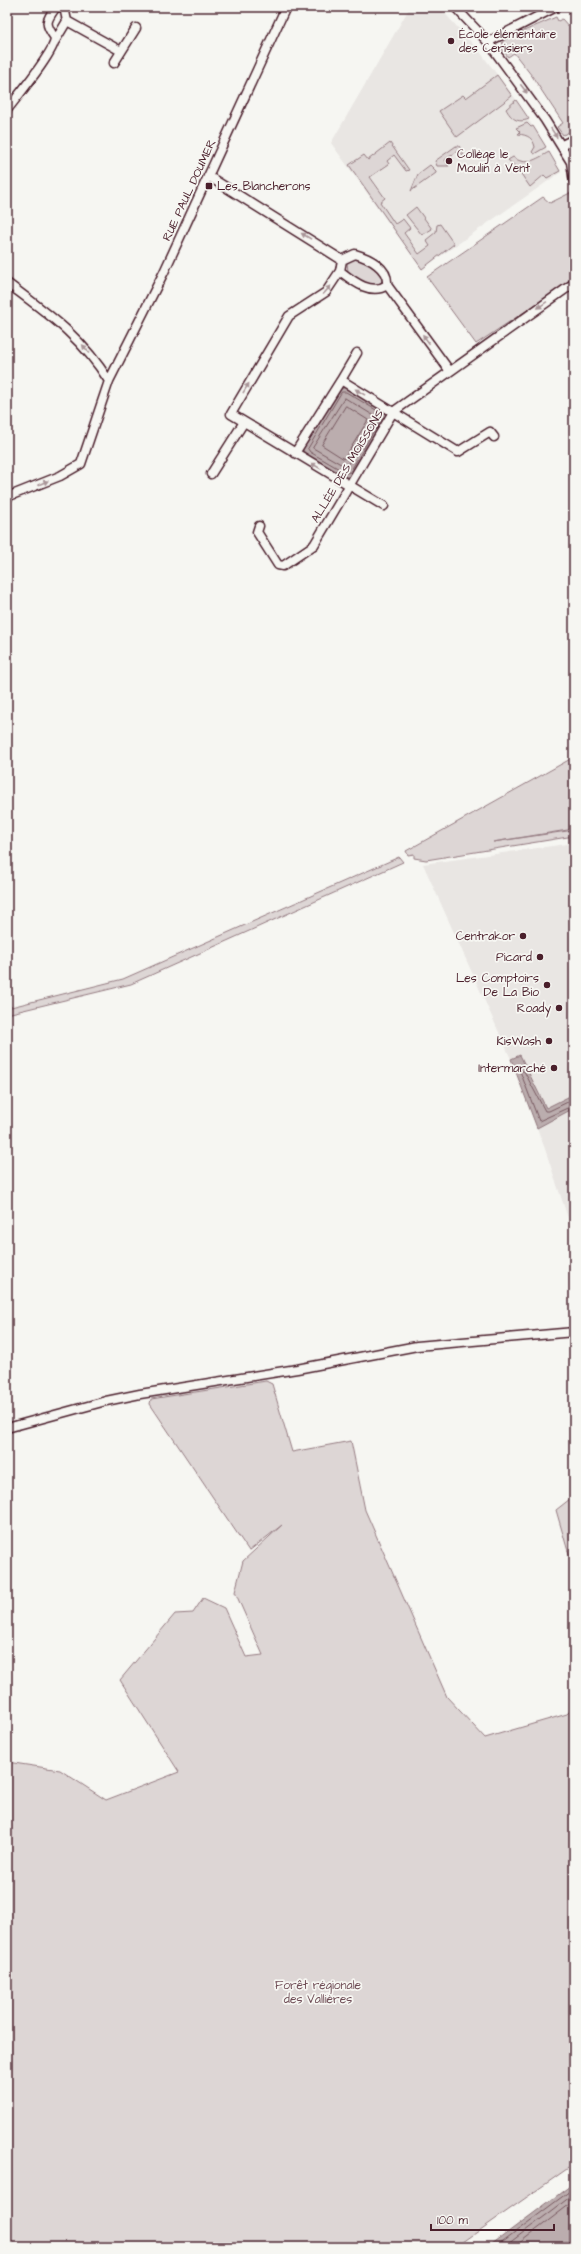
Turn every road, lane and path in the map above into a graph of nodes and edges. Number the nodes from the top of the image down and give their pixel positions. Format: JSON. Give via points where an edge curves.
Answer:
{"nodes":[{"id":1,"x":56,"y":7,"type":"edge"},
{"id":2,"x":64,"y":7,"type":"edge"},
{"id":3,"x":286,"y":7,"type":"edge"},
{"id":4,"x":455,"y":7,"type":"edge"},
{"id":5,"x":556,"y":7,"type":"edge"},
{"id":6,"x":67,"y":21,"type":"junction"},
{"id":7,"x":136,"y":28,"type":"dead end"},
{"id":8,"x":55,"y":41,"type":"junction"},
{"id":9,"x":488,"y":42,"type":"junction"},
{"id":10,"x":121,"y":52,"type":"junction"},
{"id":11,"x":114,"y":63,"type":"dead end"},
{"id":12,"x":7,"y":110,"type":"edge"},
{"id":13,"x":574,"y":139,"type":"edge"},
{"id":14,"x":562,"y":145,"type":"junction"},
{"id":15,"x":208,"y":176,"type":"junction"},
{"id":16,"x":574,"y":182,"type":"edge"},
{"id":17,"x":341,"y":259,"type":"junction"},
{"id":18,"x":340,"y":271,"type":"junction"},
{"id":19,"x":7,"y":283,"type":"edge"},
{"id":20,"x":574,"y":283,"type":"edge"},
{"id":21,"x":387,"y":285,"type":"junction"},
{"id":22,"x":357,"y":354,"type":"dead end"},
{"id":23,"x":449,"y":370,"type":"junction"},
{"id":24,"x":341,"y":380,"type":"junction"},
{"id":25,"x":109,"y":381,"type":"junction"},
{"id":26,"x":393,"y":412,"type":"junction"},
{"id":27,"x":244,"y":422,"type":"junction"},
{"id":28,"x":494,"y":437,"type":"dead end"},
{"id":29,"x":295,"y":453,"type":"junction"},
{"id":30,"x":211,"y":474,"type":"dead end"},
{"id":31,"x":349,"y":486,"type":"junction"},
{"id":32,"x":7,"y":497,"type":"edge"},
{"id":33,"x":384,"y":506,"type":"dead end"},
{"id":34,"x":259,"y":526,"type":"dead end"},
{"id":35,"x":574,"y":1332,"type":"edge"},
{"id":36,"x":7,"y":1428,"type":"edge"}],
"edges":[{"from":1,"to":8,"type":"street","via":[[47,21],[47,28]]},
{"from":2,"to":6,"type":"street"},
{"from":3,"to":15,"type":"street","name":"RUE PAUL DOUMER"},
{"from":4,"to":9,"type":"street"},
{"from":5,"to":9,"type":"street"},
{"from":6,"to":8,"type":"street"},
{"from":6,"to":10,"type":"street"},
{"from":7,"to":10,"type":"street"},
{"from":8,"to":12,"type":"street","via":[[35,74]]},
{"from":9,"to":14,"type":"street","one_way":true,"via":[[525,90]]},
{"from":10,"to":11,"type":"street"},
{"from":13,"to":14,"type":"street"},
{"from":14,"to":16,"type":"street","via":[[571,162]]},
{"from":17,"to":15,"type":"street","one_way":true},
{"from":15,"to":25,"type":"street","name":"RUE PAUL DOUMER","via":[[164,272]]},
{"from":17,"to":18,"type":"street"},
{"from":17,"to":21,"type":"street","via":[[355,254],[364,256],[384,270]]},
{"from":18,"to":21,"type":"street","via":[[369,289],[377,290]]},
{"from":27,"to":18,"type":"street","one_way":true,"via":[[231,414],[289,316],[326,292]]},
{"from":25,"to":19,"type":"street","one_way":true,"via":[[68,329]]},
{"from":20,"to":23,"type":"street","name":"ALLÉE DES MOISSONS","one_way":true},
{"from":23,"to":21,"type":"street","one_way":true},
{"from":22,"to":24,"type":"street"},
{"from":23,"to":26,"type":"street","name":"ALLÉE DES MOISSONS"},
{"from":26,"to":24,"type":"street","one_way":true},
{"from":24,"to":29,"type":"street"},
{"from":32,"to":25,"type":"street","name":"RUE PAUL DOUMER","one_way":true,"via":[[60,476],[81,464]]},
{"from":26,"to":28,"type":"street","via":[[458,452],[490,432]]},
{"from":26,"to":31,"type":"street","name":"ALLÉE DES MOISSONS"},
{"from":27,"to":29,"type":"street"},
{"from":27,"to":30,"type":"street"},
{"from":31,"to":29,"type":"street","one_way":true},
{"from":31,"to":33,"type":"street"},
{"from":31,"to":34,"type":"street","name":"ALLÉE DES MOISSONS","via":[[314,545],[284,566],[278,565],[257,532]]},
{"from":35,"to":36,"type":"street","via":[[417,1346],[298,1369],[140,1394]]}]}
